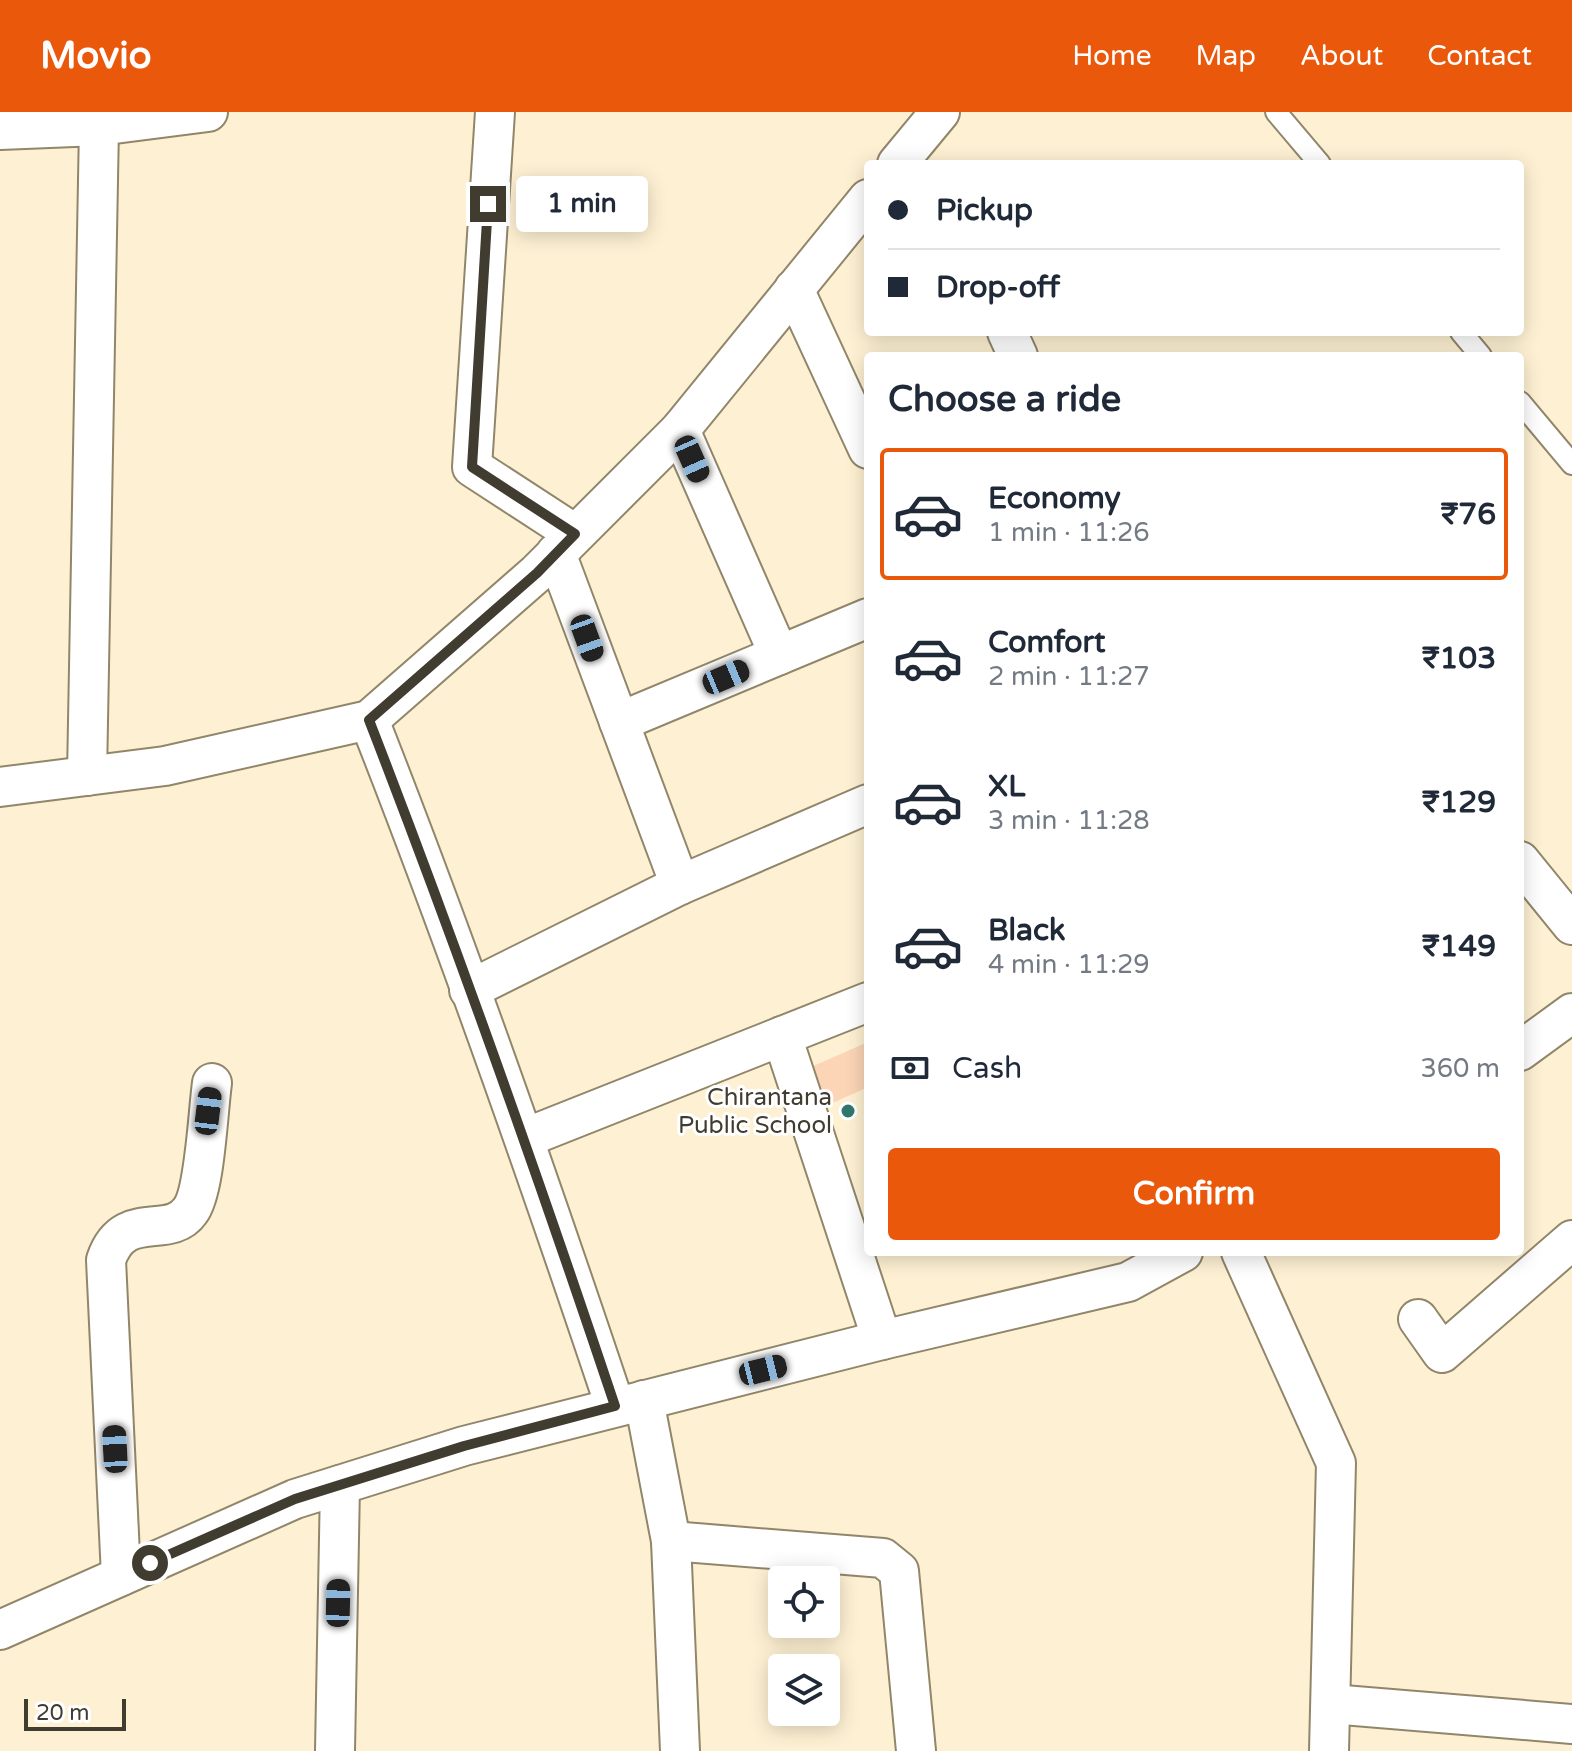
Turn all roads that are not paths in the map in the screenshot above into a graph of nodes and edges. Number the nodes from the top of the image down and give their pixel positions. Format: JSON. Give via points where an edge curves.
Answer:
{"nodes":[{"id":1,"x":208,"y":112,"type":"edge"},
{"id":2,"x":495,"y":112,"type":"edge"},
{"id":3,"x":1276,"y":112,"type":"edge"},
{"id":4,"x":99,"y":126,"type":"junction"},
{"id":5,"x":0,"y":130,"type":"edge"},
{"id":6,"x":925,"y":130,"type":"edge"},
{"id":7,"x":900,"y":160,"type":"edge"},
{"id":8,"x":1317,"y":160,"type":"edge"},
{"id":9,"x":864,"y":204,"type":"edge"},
{"id":10,"x":794,"y":289,"type":"junction"},
{"id":11,"x":1464,"y":336,"type":"edge"},
{"id":12,"x":1478,"y":352,"type":"edge"},
{"id":13,"x":1524,"y":407,"type":"edge"},
{"id":14,"x":680,"y":430,"type":"junction"},
{"id":15,"x":864,"y":440,"type":"edge"},
{"id":16,"x":1572,"y":464,"type":"edge"},
{"id":17,"x":566,"y":544,"type":"junction"},
{"id":18,"x":864,"y":620,"type":"edge"},
{"id":19,"x":779,"y":655,"type":"junction"},
{"id":20,"x":369,"y":720,"type":"junction"},
{"id":21,"x":619,"y":722,"type":"junction"},
{"id":22,"x":87,"y":776,"type":"junction"},
{"id":23,"x":0,"y":787,"type":"edge"},
{"id":24,"x":864,"y":806,"type":"edge"},
{"id":25,"x":1524,"y":866,"type":"edge"},
{"id":26,"x":680,"y":885,"type":"junction"},
{"id":27,"x":1572,"y":925,"type":"edge"},
{"id":28,"x":469,"y":990,"type":"junction"},
{"id":29,"x":864,"y":1004,"type":"edge"},
{"id":30,"x":1572,"y":1013,"type":"edge"},
{"id":31,"x":782,"y":1036,"type":"junction"},
{"id":32,"x":1524,"y":1048,"type":"edge"},
{"id":33,"x":212,"y":1083,"type":"dead end"},
{"id":34,"x":525,"y":1138,"type":"junction"},
{"id":35,"x":1572,"y":1240,"type":"edge"},
{"id":36,"x":1176,"y":1256,"type":"edge"},
{"id":37,"x":1243,"y":1256,"type":"edge"},
{"id":38,"x":1418,"y":1319,"type":"dead end"},
{"id":39,"x":882,"y":1340,"type":"junction"},
{"id":40,"x":630,"y":1403,"type":"junction"},
{"id":41,"x":340,"y":1485,"type":"junction"},
{"id":42,"x":671,"y":1541,"type":"junction"},
{"id":43,"x":121,"y":1576,"type":"junction"},
{"id":44,"x":0,"y":1630,"type":"edge"},
{"id":45,"x":1331,"y":1704,"type":"junction"},
{"id":46,"x":1572,"y":1724,"type":"edge"},
{"id":47,"x":335,"y":1751,"type":"edge"},
{"id":48,"x":680,"y":1751,"type":"edge"},
{"id":49,"x":916,"y":1751,"type":"edge"},
{"id":50,"x":1329,"y":1751,"type":"edge"}],
"edges":[{"from":1,"to":4,"type":"street"},
{"from":2,"to":17,"type":"street","via":[[472,467]]},
{"from":3,"to":8,"type":"lane"},
{"from":4,"to":5,"type":"street"},
{"from":4,"to":22,"type":"street"},
{"from":6,"to":7,"type":"street"},
{"from":9,"to":10,"type":"street"},
{"from":10,"to":14,"type":"street"},
{"from":10,"to":15,"type":"street"},
{"from":11,"to":12,"type":"lane"},
{"from":13,"to":16,"type":"lane"},
{"from":14,"to":17,"type":"street"},
{"from":14,"to":19,"type":"street"},
{"from":17,"to":20,"type":"street"},
{"from":17,"to":21,"type":"street"},
{"from":18,"to":19,"type":"street"},
{"from":19,"to":21,"type":"street"},
{"from":20,"to":22,"type":"street","via":[[165,766]]},
{"from":20,"to":28,"type":"street"},
{"from":21,"to":26,"type":"street"},
{"from":22,"to":23,"type":"street"},
{"from":24,"to":26,"type":"street"},
{"from":25,"to":27,"type":"street"},
{"from":26,"to":28,"type":"street"},
{"from":28,"to":34,"type":"street"},
{"from":29,"to":31,"type":"street"},
{"from":30,"to":32,"type":"street"},
{"from":31,"to":34,"type":"street"},
{"from":31,"to":39,"type":"street"},
{"from":33,"to":43,"type":"street","via":[[198,1195],[190,1213],[175,1222],[129,1230],[112,1242],[106,1260]]},
{"from":34,"to":40,"type":"street"},
{"from":35,"to":38,"type":"street","via":[[1442,1353]]},
{"from":36,"to":39,"type":"street","via":[[1128,1282]]},
{"from":37,"to":45,"type":"street","via":[[1336,1463]]},
{"from":39,"to":40,"type":"street"},
{"from":40,"to":41,"type":"street"},
{"from":40,"to":42,"type":"street"},
{"from":41,"to":43,"type":"street","via":[[295,1499]]},
{"from":41,"to":47,"type":"street"},
{"from":42,"to":48,"type":"street"},
{"from":42,"to":49,"type":"street","via":[[883,1558],[899,1571]]},
{"from":43,"to":44,"type":"street"},
{"from":45,"to":46,"type":"street"},
{"from":45,"to":50,"type":"street"}]}
